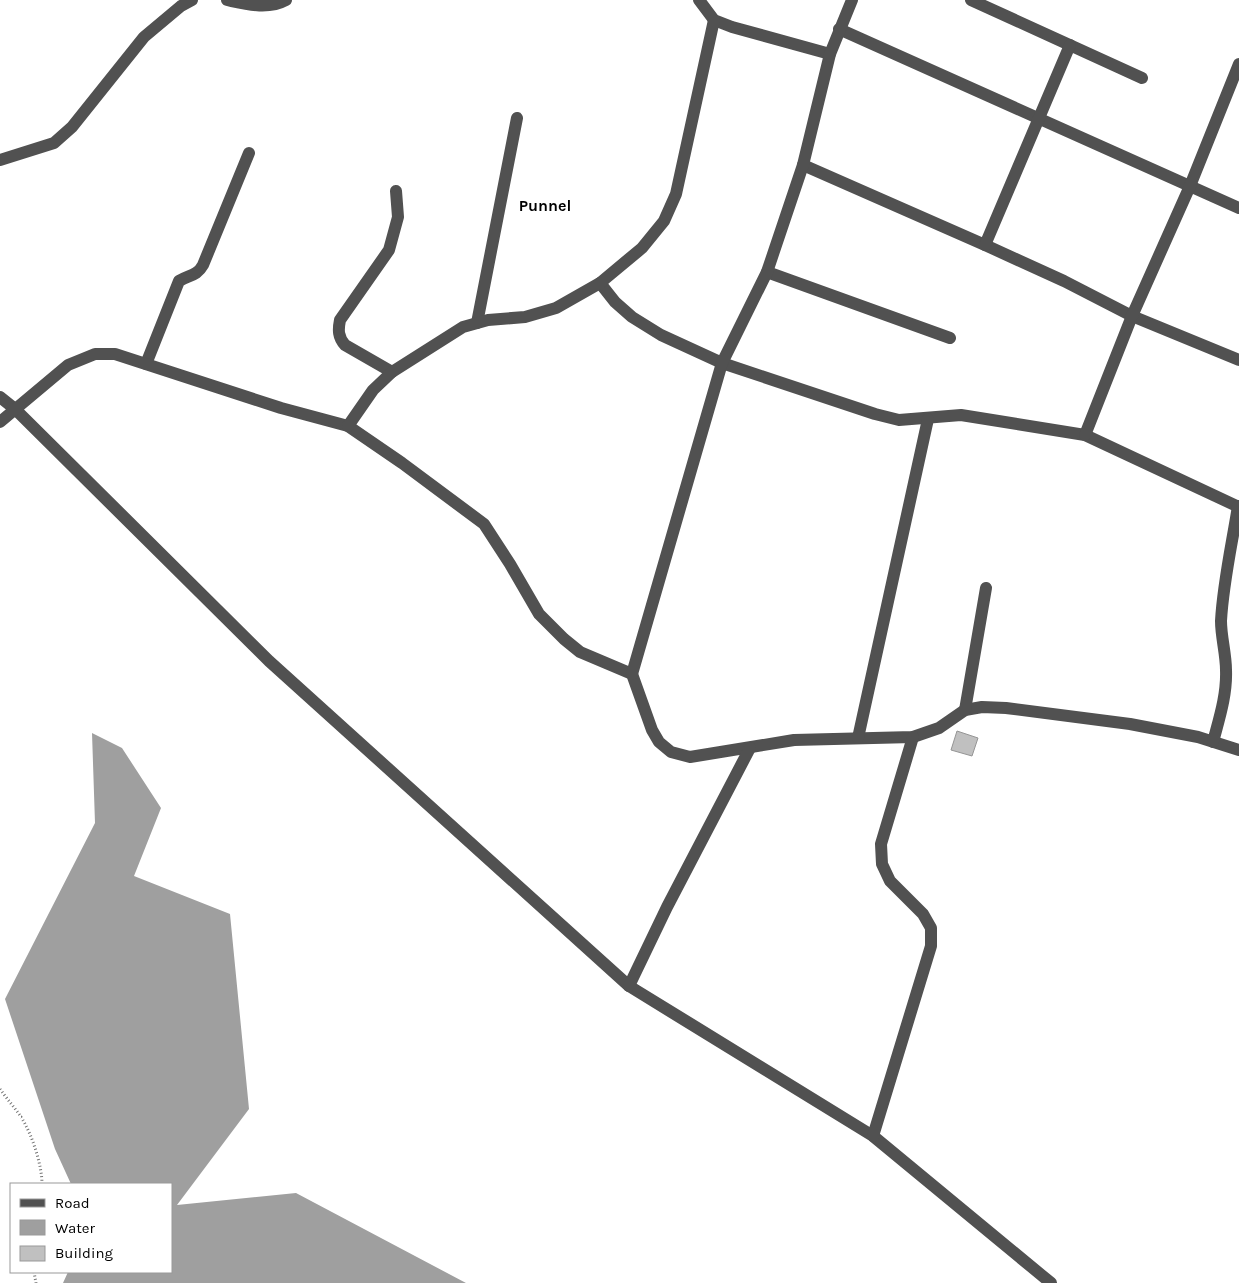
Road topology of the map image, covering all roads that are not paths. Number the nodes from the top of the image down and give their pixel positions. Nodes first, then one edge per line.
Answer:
1 (192, 0) edge
2 (227, 0) edge
3 (286, 0) edge
4 (700, 0) edge
5 (852, 0) edge
6 (971, 0) edge
7 (714, 20) junction
8 (839, 29) junction
9 (1070, 45) junction
10 (830, 54) junction
11 (1239, 64) edge
12 (1142, 78) dead end
13 (517, 118) dead end
14 (1039, 118) junction
15 (250, 153) dead end
16 (0, 160) edge
17 (803, 165) junction
18 (1190, 186) junction
19 (396, 191) dead end
20 (1239, 208) edge
21 (985, 245) junction
22 (767, 272) junction
23 (600, 283) junction
24 (1132, 316) junction
25 (477, 323) junction
26 (950, 338) dead end
27 (1239, 360) edge
28 (722, 363) junction
29 (146, 364) junction
30 (392, 372) junction
31 (0, 398) edge
32 (15, 409) junction
33 (928, 419) junction
34 (0, 422) edge
35 (348, 426) junction
36 (1085, 436) junction
37 (1239, 507) edge
38 (986, 588) dead end
39 (632, 674) junction
40 (965, 710) junction
41 (913, 737) junction
42 (858, 738) junction
43 (1213, 742) junction
44 (750, 748) junction
45 (1239, 750) edge
46 (629, 986) junction
47 (874, 1136) junction
48 (1051, 1283) edge

1 - 16 street
2 - 3 street
4 - 7 street
5 - 8 street
6 - 9 street
7 - 10 street
7 - 23 street
8 - 10 street
8 - 14 street
9 - 12 street
9 - 14 street
10 - 17 street
11 - 18 street
13 - 25 street
14 - 18 street
14 - 21 street
15 - 29 street
17 - 21 street
17 - 22 street
18 - 20 street
18 - 24 street
19 - 30 street
21 - 24 street
22 - 26 street
22 - 28 street
23 - 25 street
23 - 28 street
24 - 27 street
24 - 36 street
25 - 30 street
28 - 33 street
28 - 39 street
29 - 32 street
29 - 35 street
30 - 35 street
31 - 32 street
32 - 34 street
32 - 46 street
33 - 36 street
33 - 42 street
35 - 39 street
36 - 37 street
37 - 43 street
38 - 40 street
39 - 44 street
40 - 41 street
40 - 43 street
41 - 42 street
41 - 47 street
42 - 44 street
43 - 45 street
44 - 46 street
46 - 47 street
47 - 48 street

